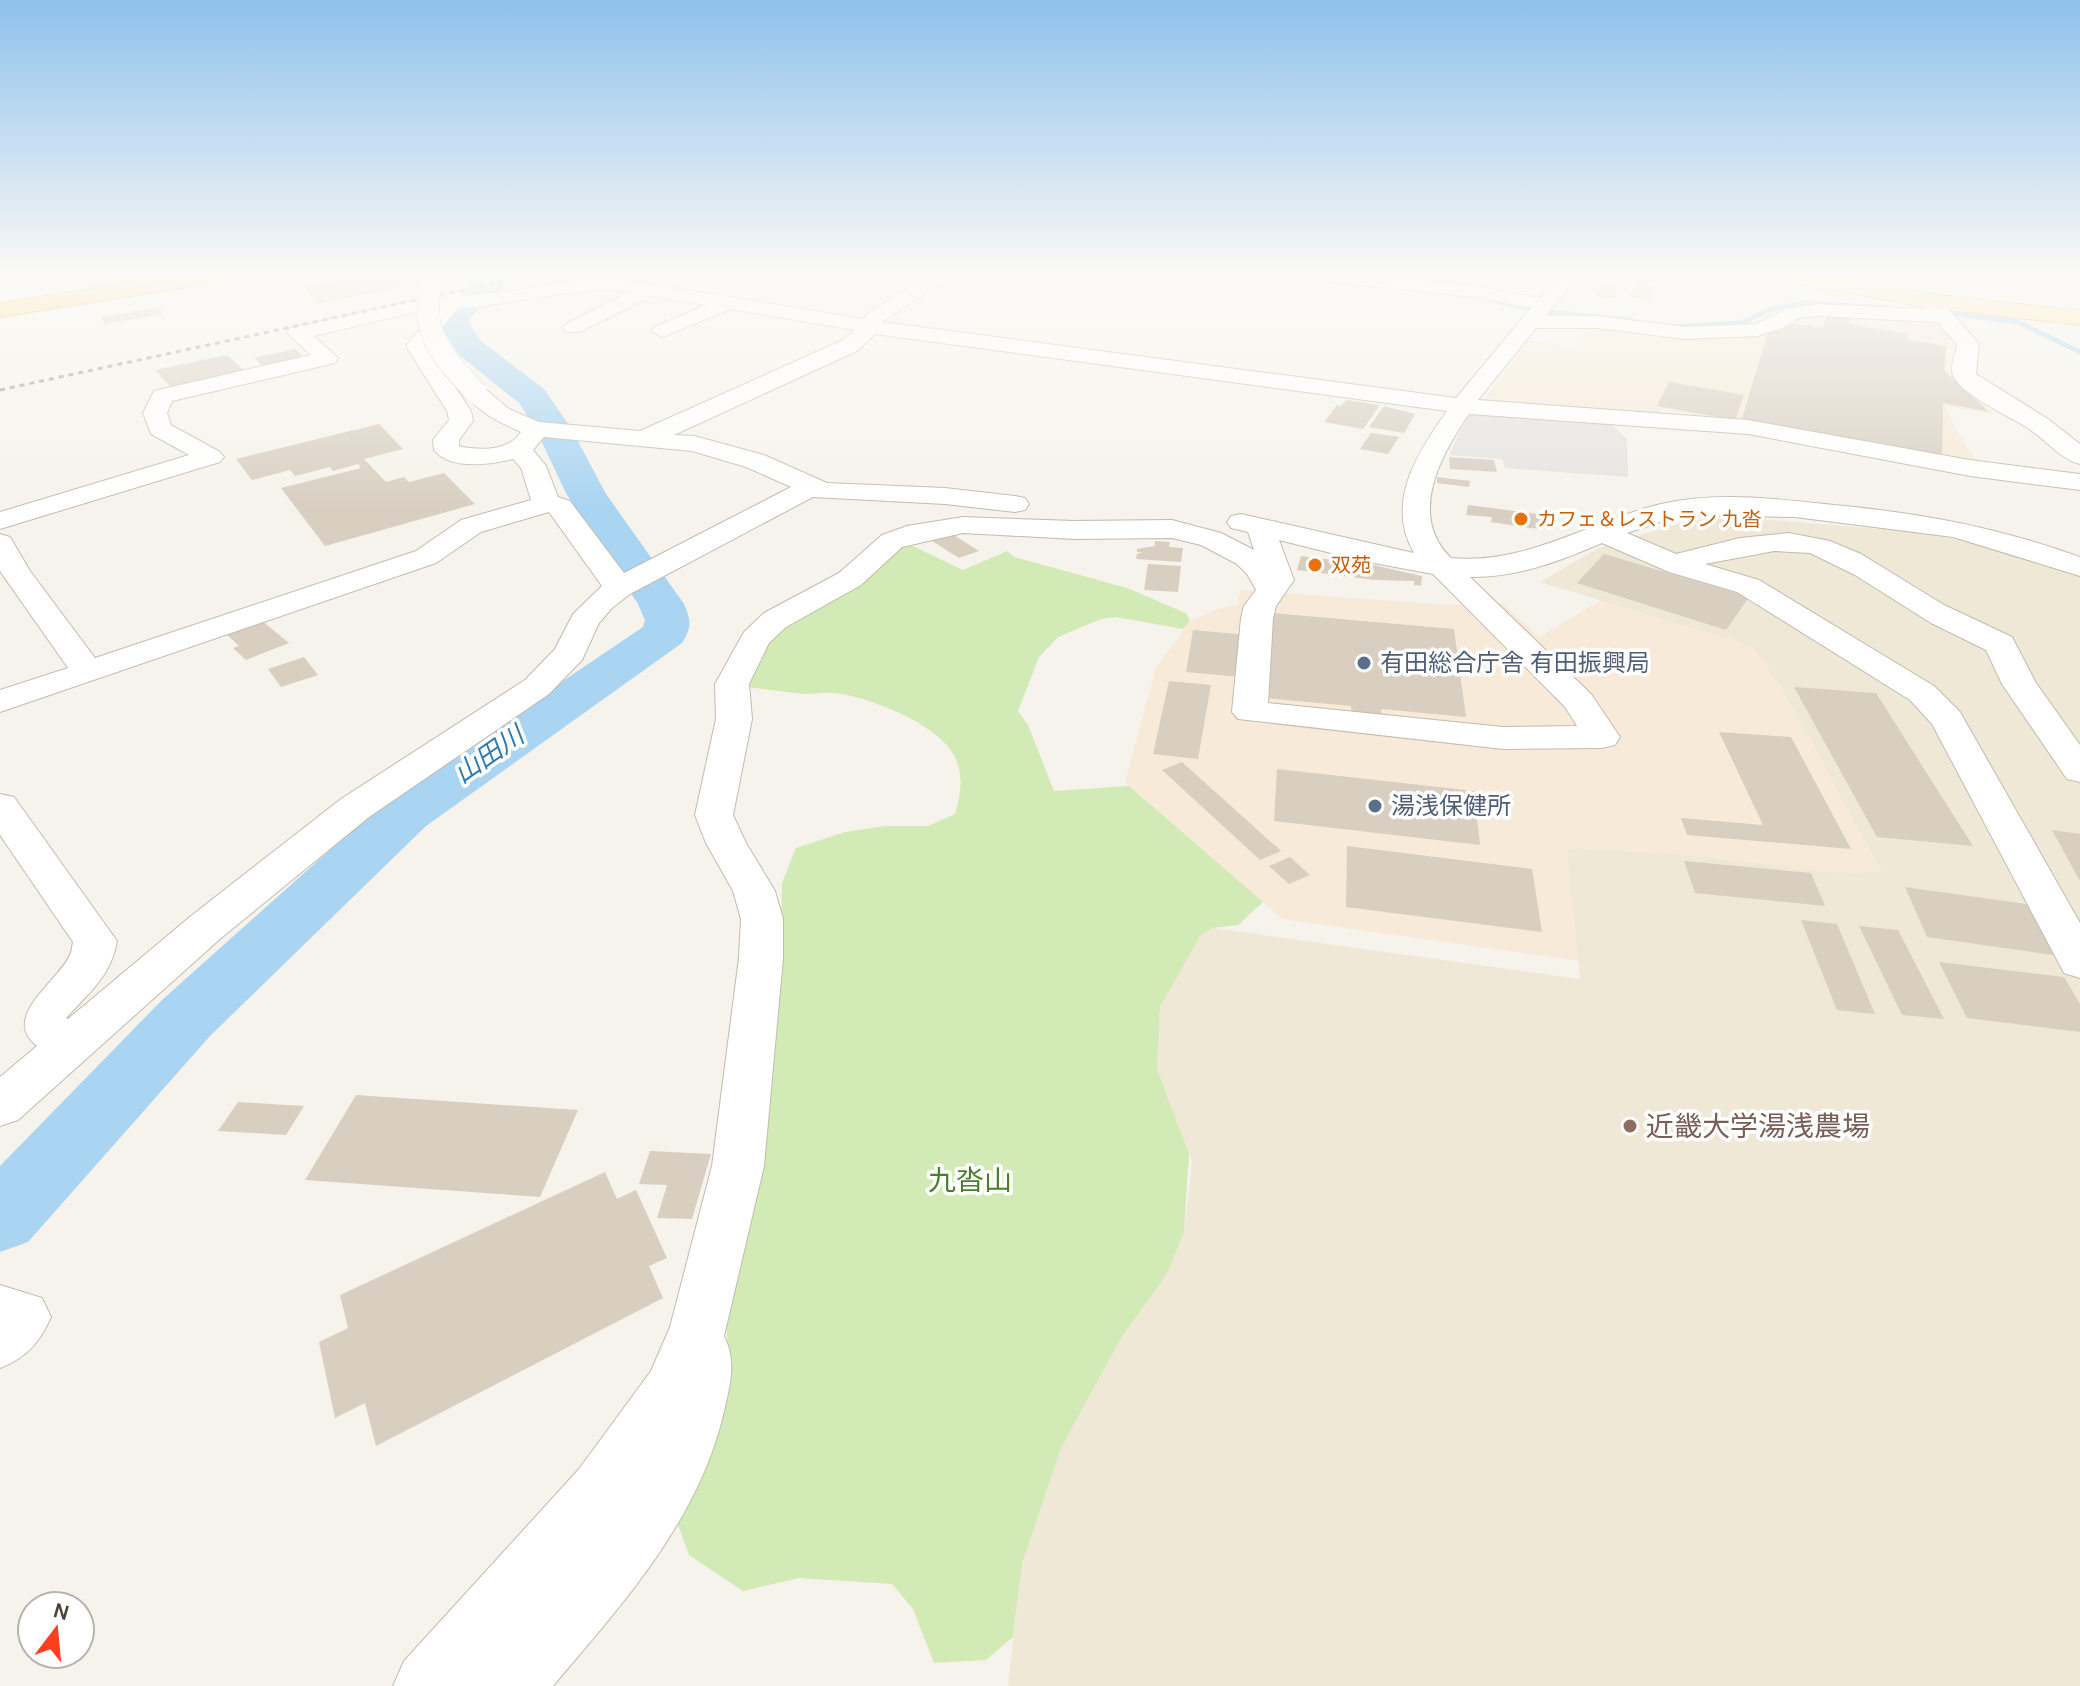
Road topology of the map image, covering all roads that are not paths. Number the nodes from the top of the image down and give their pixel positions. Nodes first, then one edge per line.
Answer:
1 (320, 352) edge
2 (419, 352) edge
3 (439, 352) edge
4 (840, 352) edge
5 (1058, 352) edge
6 (1508, 352) edge
7 (1966, 352) edge
8 (1463, 406) junction
9 (526, 439) junction
10 (644, 439) junction
11 (2080, 456) edge
12 (2080, 482) edge
13 (812, 487) junction
14 (546, 502) junction
15 (1643, 517) junction
16 (0, 521) edge
17 (1260, 527) junction
18 (1602, 533) junction
19 (0, 543) edge
20 (2080, 554) edge
21 (1675, 564) junction
22 (1442, 565) junction
23 (2080, 567) edge
24 (619, 588) junction
25 (1271, 590) junction
26 (88, 672) junction
27 (0, 702) edge
28 (2080, 771) edge
29 (0, 806) edge
30 (2080, 962) edge
31 (72, 1042) junction
32 (0, 1106) edge
33 (705, 1305) junction
34 (0, 1312) edge
35 (0, 1340) edge
36 (429, 1686) edge
37 (507, 1686) edge

1 - 16 street
2 - 9 street
3 - 9 street, bridge
4 - 10 street
5 - 8 street
6 - 8 street
7 - 11 street
8 - 12 street
8 - 22 street
9 - 10 street
9 - 14 street
10 - 13 street
13 - 17 street
13 - 24 street
14 - 24 street
14 - 26 street
15 - 18 street
15 - 20 street
15 - 23 street
17 - 22 street
17 - 25 street
18 - 21 street
18 - 22 street
19 - 26 street
21 - 28 street
21 - 30 street
22 - 25 street
24 - 31 street
25 - 33 street
26 - 27 street
29 - 31 street
31 - 32 street
33 - 36 street
33 - 37 street
34 - 35 street

